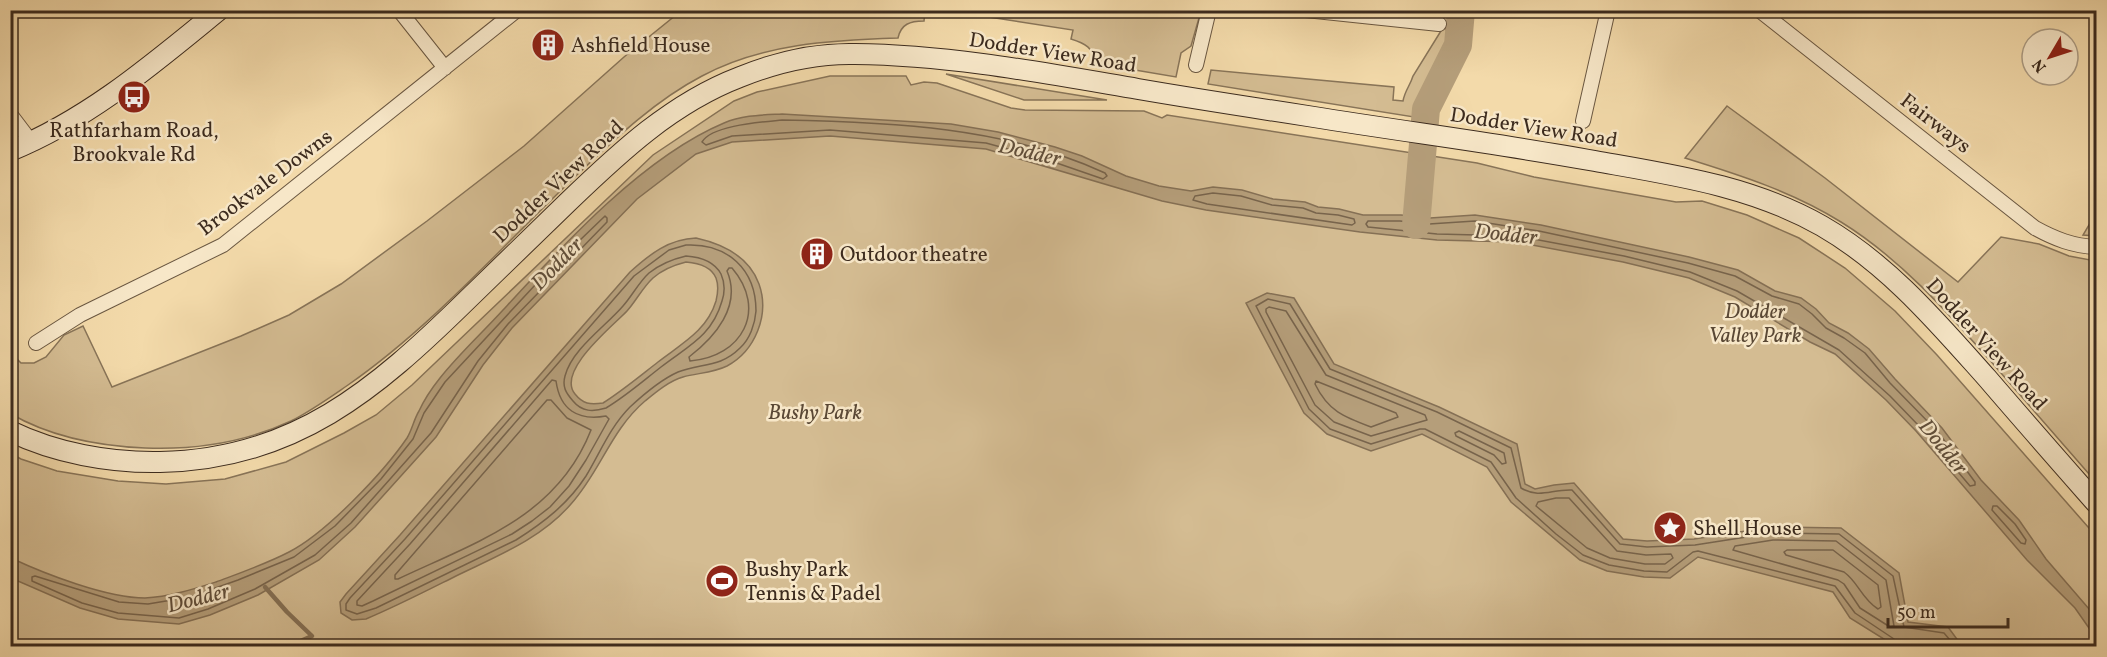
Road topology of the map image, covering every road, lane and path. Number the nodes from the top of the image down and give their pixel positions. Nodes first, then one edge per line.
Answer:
1 (219, 10) edge
2 (399, 10) edge
3 (517, 10) edge
4 (1209, 10) edge
5 (1306, 10) edge
6 (1608, 10) edge
7 (1758, 10) edge
8 (1439, 24) dead end
9 (1196, 65) dead end
10 (445, 68) junction
11 (10, 114) edge
12 (1583, 121) dead end
13 (32, 142) junction
14 (10, 152) edge
15 (2097, 248) edge
16 (36, 343) dead end
17 (10, 431) edge
18 (2097, 503) edge

1 - 13 main road
2 - 10 street
3 - 10 street, Brookvale Downs
4 - 9 street
5 - 8 street
6 - 12 street
7 - 15 street, Fairways
10 - 16 street, Brookvale Downs
11 - 13 street
13 - 14 main road
17 - 18 main road, Dodder View Road

